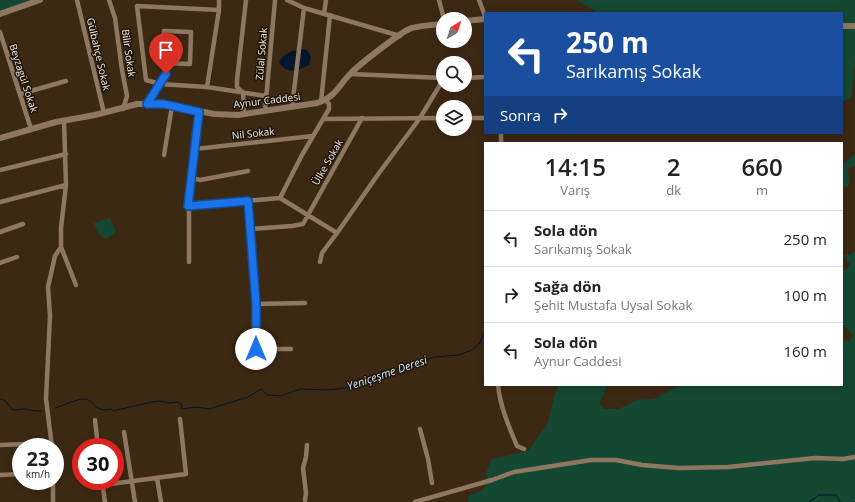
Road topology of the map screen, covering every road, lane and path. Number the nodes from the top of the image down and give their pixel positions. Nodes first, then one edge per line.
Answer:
1 (40, 0) edge
2 (77, 0) edge
3 (109, 0) edge
4 (219, 0) edge
5 (246, 0) edge
6 (275, 0) edge
7 (288, 0) edge
8 (326, 0) edge
9 (439, 0) edge
10 (479, 0) edge
11 (32, 1) edge
12 (304, 8) junction
13 (219, 10) junction
14 (442, 12) edge
15 (484, 13) edge
16 (0, 14) edge
17 (324, 14) junction
18 (330, 15) junction
19 (484, 19) edge
20 (472, 20) edge
21 (436, 25) edge
22 (843, 26) edge
23 (855, 26) edge
24 (0, 32) edge
25 (400, 36) junction
26 (166, 63) junction
27 (350, 74) junction
28 (484, 77) edge
29 (472, 78) edge
30 (436, 79) edge
31 (66, 81) dead end
32 (160, 84) junction
33 (207, 87) junction
34 (436, 91) edge
35 (243, 92) junction
36 (20, 94) junction
37 (266, 96) junction
38 (323, 101) junction
39 (147, 104) junction
40 (172, 106) junction
41 (292, 107) junction
42 (123, 109) junction
43 (265, 111) junction
44 (199, 112) junction
45 (104, 113) junction
46 (244, 114) junction
47 (362, 118) junction
48 (420, 118) junction
49 (436, 118) edge
50 (472, 118) edge
51 (484, 118) edge
52 (323, 119) junction
53 (64, 120) junction
54 (31, 129) junction
55 (313, 136) junction
56 (0, 138) edge
57 (195, 149) junction
58 (66, 154) junction
59 (164, 155) dead end
60 (0, 170) edge
61 (248, 171) dead end
62 (192, 178) junction
63 (66, 185) junction
64 (280, 198) junction
65 (248, 201) junction
66 (0, 202) edge
67 (188, 206) junction
68 (308, 215) junction
69 (23, 224) dead end
70 (250, 228) junction
71 (0, 232) edge
72 (337, 233) junction
73 (61, 247) junction
74 (17, 257) dead end
75 (189, 262) dead end
76 (320, 262) dead end
77 (0, 263) edge
78 (76, 285) dead end
79 (256, 304) junction
80 (305, 304) dead end
81 (291, 349) dead end
82 (498, 386) edge
83 (180, 419) dead end
84 (95, 420) dead end
85 (420, 429) dead end
86 (124, 432) dead end
87 (51, 438) edge
88 (97, 438) edge
89 (0, 445) edge
90 (12, 445) edge
91 (306, 445) dead end
92 (524, 449) dead end
93 (855, 457) edge
94 (12, 474) edge
95 (0, 475) edge
96 (157, 478) junction
97 (124, 481) edge
98 (131, 481) junction
99 (432, 483) dead end
100 (53, 490) edge
101 (103, 490) edge
102 (305, 500) dead end
103 (53, 502) edge
104 (105, 502) edge
105 (134, 502) edge
106 (161, 502) edge
107 (415, 502) edge

1 - 11 street
2 - 45 street, Gülbahçe Sokak
3 - 42 street, Bilir Sokak
4 - 13 street
5 - 35 street
6 - 37 street, Zülal Sokak
7 - 12 street
8 - 17 street
9 - 14 street
10 - 15 street
11 - 16 street
12 - 17 street
12 - 41 street
13 - 32 street
13 - 33 street
17 - 18 street
18 - 25 street
18 - 38 street
19 - 20 street
21 - 25 street
22 - 23 street
24 - 36 street, Beyzagül Sokak
25 - 27 street
26 - 26 street
26 - 32 street
27 - 30 street
27 - 38 street
28 - 29 street
31 - 36 street
32 - 33 street
32 - 39 street
33 - 35 street
34 - 48 street
35 - 37 street
35 - 46 street
36 - 54 street, Beyzagül Sokak
37 - 43 street, Zülal Sokak
38 - 41 street, Aynur Caddesi
38 - 52 street
39 - 40 street, Aynur Caddesi
39 - 42 street, Aynur Caddesi
40 - 44 street, Aynur Caddesi
40 - 59 street
41 - 43 street, Aynur Caddesi
42 - 45 street, Aynur Caddesi
43 - 46 street, Aynur Caddesi
44 - 46 street, Aynur Caddesi
44 - 57 street
45 - 53 street, Aynur Caddesi
47 - 48 street
47 - 52 street
47 - 68 street, Ülke Sokak
48 - 49 street
48 - 72 street
50 - 51 street
52 - 55 street
53 - 54 street, Aynur Caddesi
53 - 58 street
54 - 56 street, Aynur Caddesi
55 - 57 street, Nil Sokak
55 - 64 street
57 - 62 street
58 - 60 street
58 - 63 street
61 - 62 street
62 - 67 street
63 - 66 street
63 - 73 street
64 - 65 street
64 - 68 street
65 - 67 street
65 - 70 street
67 - 75 street
68 - 70 street
68 - 72 street
69 - 71 street
70 - 79 street
72 - 76 street
73 - 78 street
73 - 87 street
74 - 77 street
79 - 80 street
79 - 81 street
82 - 92 street
83 - 96 street
84 - 88 street
85 - 99 street
86 - 98 street
89 - 90 street
91 - 102 street
93 - 107 street
94 - 95 street
96 - 98 street
96 - 106 street
97 - 98 street
98 - 105 street
100 - 103 street
101 - 104 street

